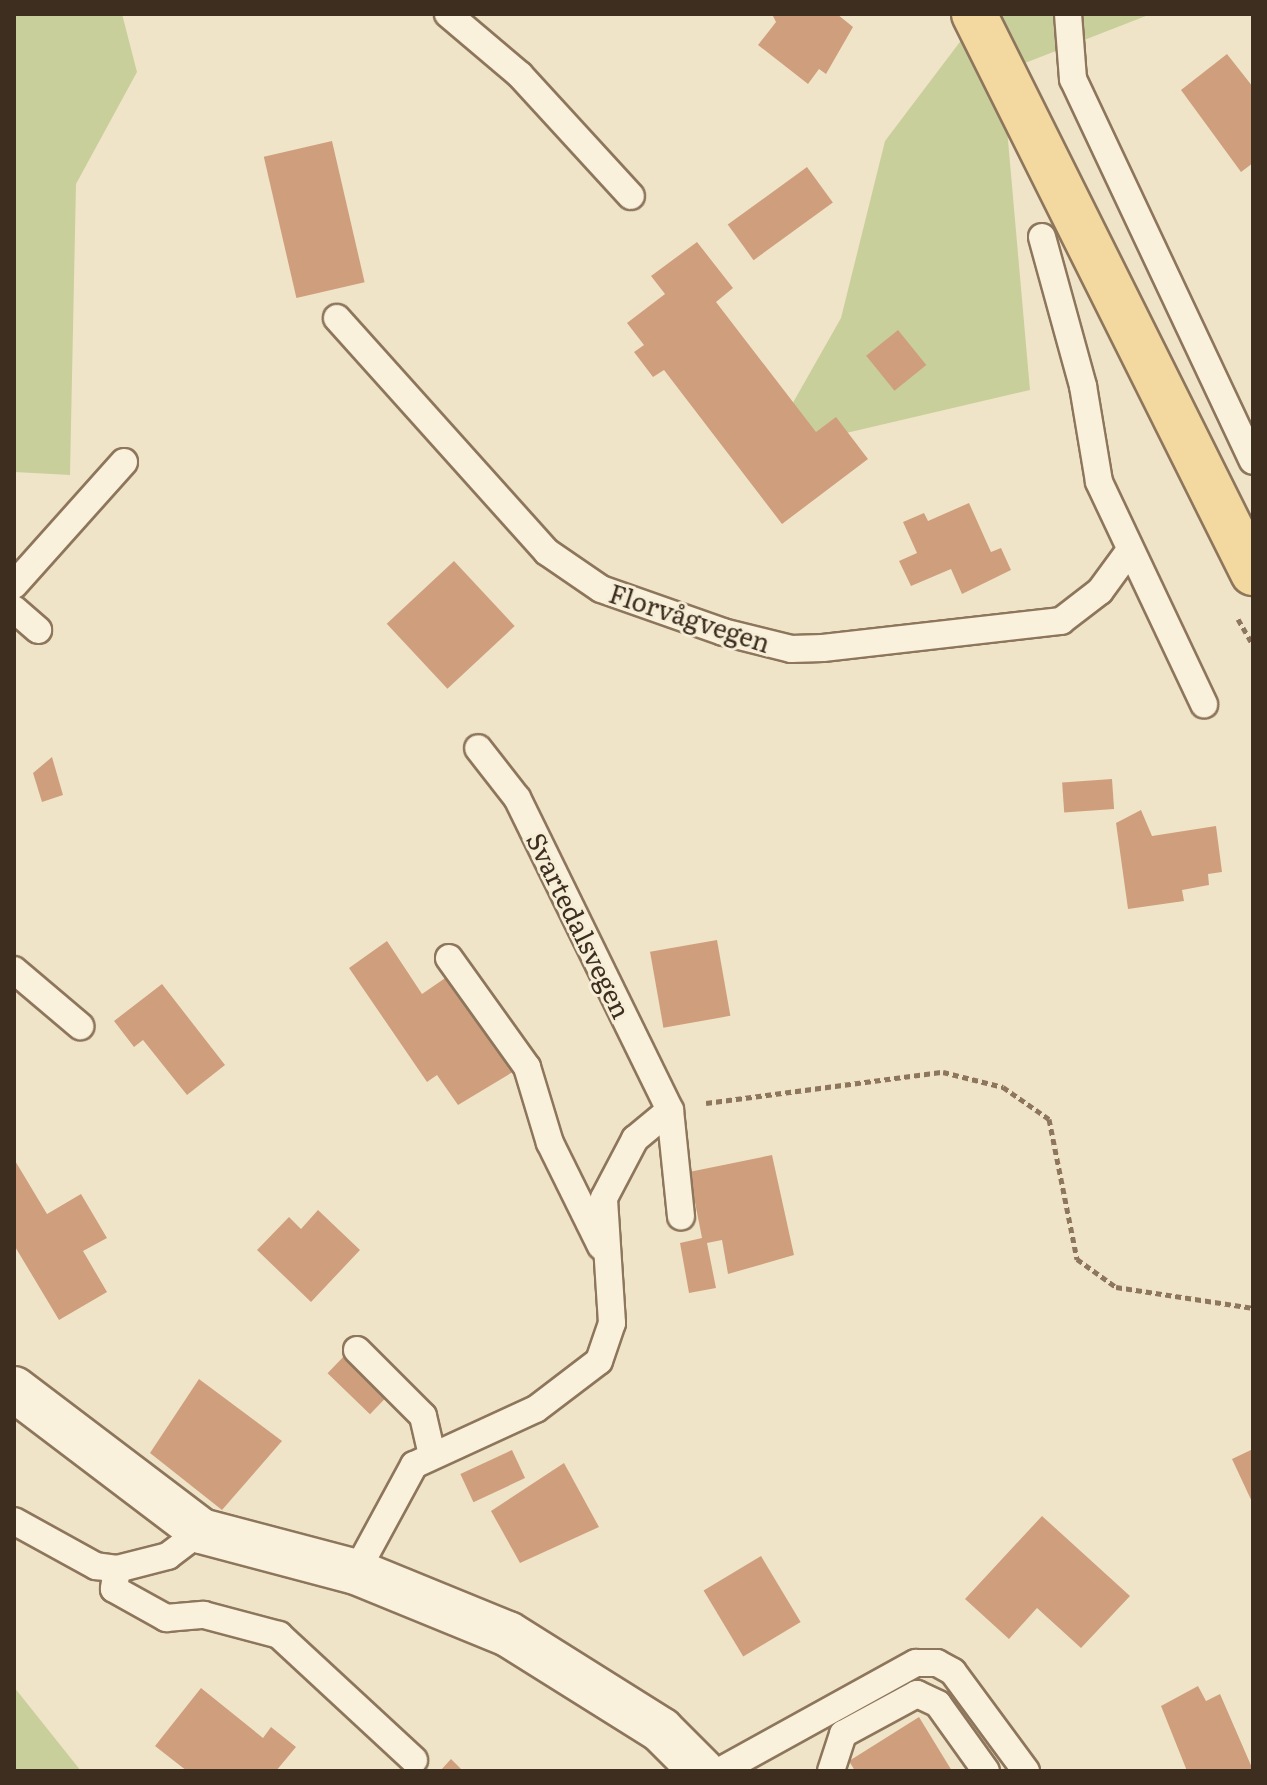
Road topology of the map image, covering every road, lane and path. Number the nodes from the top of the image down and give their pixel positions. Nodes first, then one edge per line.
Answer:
1 (448, 14) edge
2 (974, 14) edge
3 (1068, 14) edge
4 (631, 196) dead end
5 (1042, 237) dead end
6 (337, 318) dead end
7 (1253, 461) edge
8 (124, 462) dead end
9 (1247, 545) edge
10 (1127, 554) junction
11 (14, 585) edge
12 (14, 609) edge
13 (38, 630) dead end
14 (1204, 704) dead end
15 (478, 748) dead end
16 (449, 958) dead end
17 (14, 970) edge
18 (80, 1026) dead end
19 (670, 1110) junction
20 (681, 1216) dead end
21 (604, 1252) junction
22 (1253, 1308) edge
23 (357, 1350) dead end
24 (14, 1389) edge
25 (432, 1454) junction
26 (14, 1521) edge
27 (201, 1531) junction
28 (117, 1569) junction
29 (356, 1572) junction
30 (414, 1760) dead end
31 (702, 1771) edge
32 (720, 1771) edge
33 (831, 1771) edge
34 (986, 1771) edge
35 (1026, 1771) edge

1 - 4 lane
2 - 9 main road
3 - 7 lane
5 - 10 lane
6 - 10 lane, Florvågvegen
8 - 11 lane
10 - 14 lane
12 - 13 lane
15 - 19 lane, Svartedalsvegen
16 - 21 lane
17 - 18 lane
19 - 20 lane, Svartedalsvegen
19 - 21 lane
19 - 22 path
21 - 25 lane
23 - 25 lane
24 - 27 street
25 - 29 lane
26 - 28 lane
27 - 28 lane
27 - 29 street
28 - 30 lane
29 - 31 street
32 - 35 lane
33 - 34 lane

